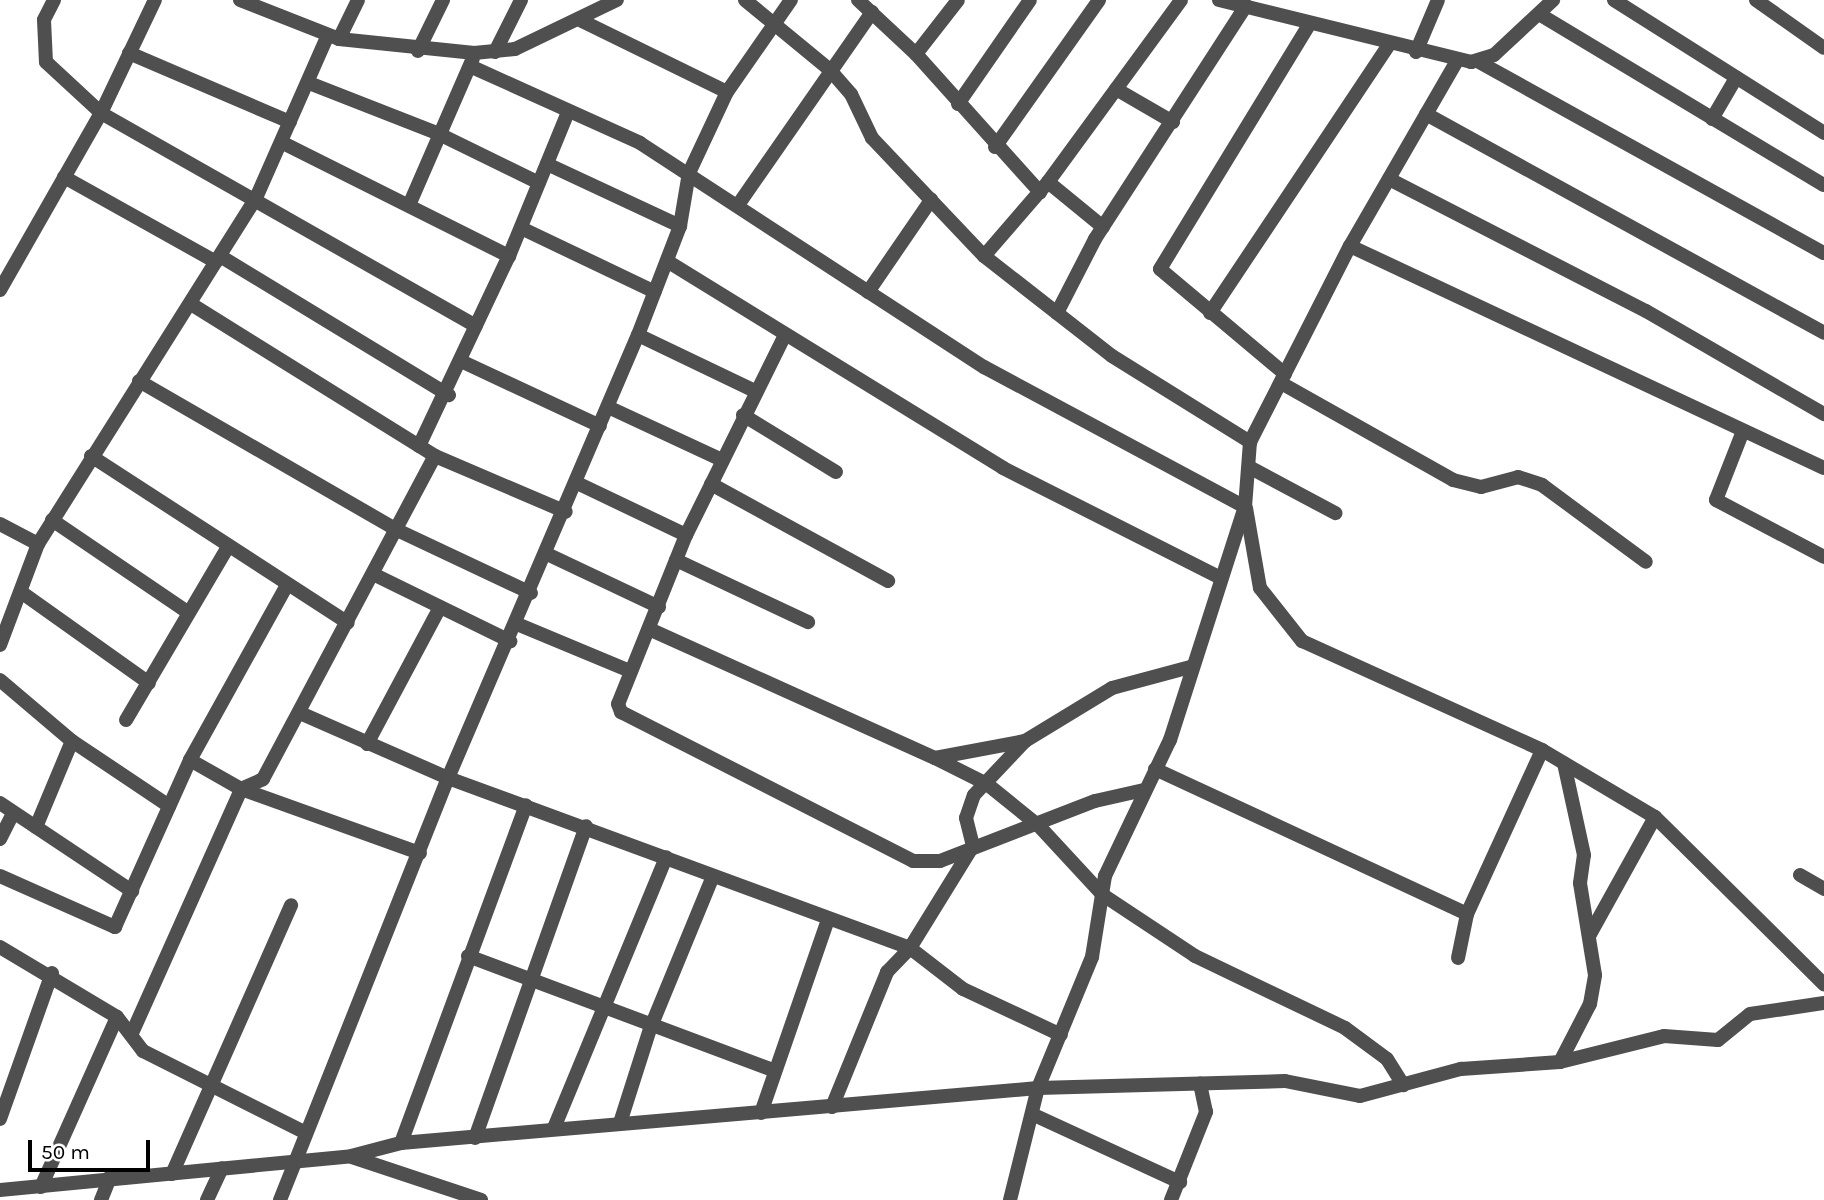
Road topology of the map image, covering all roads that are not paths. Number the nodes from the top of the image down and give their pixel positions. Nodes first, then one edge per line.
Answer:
1 (54, 0) edge
2 (155, 0) edge
3 (240, 0) edge
4 (358, 0) edge
5 (443, 0) edge
6 (521, 0) edge
7 (617, 0) edge
8 (745, 0) edge
9 (791, 0) edge
10 (859, 0) edge
11 (958, 0) edge
12 (1030, 0) edge
13 (1099, 0) edge
14 (1181, 0) edge
15 (1219, 0) edge
16 (1438, 0) edge
17 (1614, 0) edge
18 (1756, 0) edge
19 (1544, 5) edge
20 (1246, 6) junction
21 (872, 12) junction
22 (582, 22) junction
23 (776, 22) junction
24 (1310, 23) junction
25 (333, 38) junction
26 (1389, 46) junction
27 (1824, 48) edge
28 (418, 51) junction
29 (495, 52) junction
30 (1416, 52) junction
31 (129, 54) junction
32 (916, 54) junction
33 (473, 60) junction
34 (1457, 61) junction
35 (1479, 62) junction
36 (830, 70) junction
37 (1736, 78) junction
38 (309, 83) junction
39 (1116, 89) junction
40 (727, 92) junction
41 (958, 104) junction
42 (568, 112) junction
43 (101, 113) junction
44 (1426, 114) junction
45 (1712, 119) junction
46 (290, 122) junction
47 (1173, 122) junction
48 (1824, 133) edge
49 (439, 134) junction
50 (283, 143) junction
51 (995, 147) junction
52 (547, 164) junction
53 (689, 173) junction
54 (64, 177) junction
55 (1390, 179) junction
56 (539, 183) junction
57 (1824, 185) edge
58 (1044, 187) junction
59 (256, 198) junction
60 (931, 200) junction
61 (410, 203) junction
62 (738, 205) junction
63 (680, 226) junction
64 (1103, 227) junction
65 (521, 228) junction
66 (1350, 246) junction
67 (1824, 253) edge
68 (509, 256) junction
69 (984, 256) junction
70 (218, 259) junction
71 (667, 261) junction
72 (0, 290) edge
73 (655, 292) junction
74 (868, 292) junction
75 (191, 304) junction
76 (1057, 313) junction
77 (1210, 313) junction
78 (475, 326) junction
79 (1824, 333) edge
80 (638, 335) junction
81 (785, 335) junction
82 (463, 362) junction
83 (1283, 379) junction
84 (139, 381) junction
85 (753, 390) junction
86 (449, 395) junction
87 (608, 407) junction
88 (1824, 414) edge
89 (743, 415) junction
90 (600, 426) junction
91 (1743, 431) junction
92 (1250, 442) junction
93 (419, 446) junction
94 (91, 456) junction
95 (435, 456) junction
96 (720, 459) junction
97 (1249, 467) junction
98 (1824, 468) edge
99 (836, 472) dead end
100 (577, 483) junction
101 (711, 484) junction
102 (1245, 506) junction
103 (566, 512) junction
104 (1335, 513) dead end
105 (52, 520) junction
106 (0, 524) edge
107 (397, 530) junction
108 (686, 535) junction
109 (38, 544) junction
110 (228, 547) junction
111 (547, 554) junction
112 (1824, 557) edge
113 (676, 560) junction
114 (1646, 562) dead end
115 (373, 574) junction
116 (1221, 578) junction
117 (888, 581) dead end
118 (287, 585) junction
119 (21, 592) junction
120 (531, 593) junction
121 (440, 607) junction
122 (659, 607) junction
123 (186, 611) junction
124 (6, 612) edge
125 (808, 622) dead end
126 (348, 623) junction
127 (517, 624) junction
128 (649, 629) junction
129 (510, 641) junction
130 (0, 645) edge
131 (1190, 667) junction
132 (630, 671) junction
133 (0, 680) edge
134 (149, 683) junction
135 (300, 713) junction
136 (126, 720) dead end
137 (72, 741) junction
138 (1025, 741) junction
139 (367, 744) junction
140 (1542, 750) junction
141 (935, 758) junction
142 (190, 760) junction
143 (1564, 763) junction
144 (1155, 769) junction
145 (448, 778) junction
146 (987, 784) junction
147 (241, 789) junction
148 (1144, 790) junction
149 (0, 803) edge
150 (526, 805) junction
151 (169, 806) junction
152 (13, 813) junction
153 (1655, 817) junction
154 (586, 825) junction
155 (1039, 826) junction
156 (36, 827) junction
157 (0, 839) edge
158 (973, 846) junction
159 (420, 853) junction
160 (666, 857) junction
161 (1800, 875) dead end
162 (0, 876) edge
163 (713, 876) junction
164 (1824, 889) edge
165 (132, 891) junction
166 (1103, 895) junction
167 (291, 905) dead end
168 (1467, 914) junction
169 (828, 920) junction
170 (1589, 936) junction
171 (0, 947) edge
172 (910, 948) junction
173 (468, 956) junction
174 (1458, 958) dead end
175 (52, 973) junction
176 (528, 981) junction
177 (1824, 984) edge
178 (1824, 1003) edge
179 (603, 1008) junction
180 (117, 1017) junction
181 (650, 1029) junction
182 (134, 1031) junction
183 (1061, 1035) junction
184 (1560, 1062) junction
185 (775, 1071) junction
186 (1200, 1084) junction
187 (1403, 1084) junction
188 (208, 1085) junction
189 (1038, 1088) junction
190 (832, 1107) junction
191 (761, 1113) junction
192 (1034, 1115) junction
193 (0, 1119) edge
194 (620, 1123) junction
195 (554, 1128) junction
196 (306, 1133) junction
197 (475, 1138) junction
198 (401, 1143) junction
199 (351, 1156) junction
200 (296, 1159) junction
201 (222, 1168) junction
202 (172, 1174) junction
203 (111, 1175) junction
204 (1180, 1182) junction
205 (41, 1186) junction
206 (0, 1190) edge
207 (15, 1195) edge
208 (101, 1200) edge
209 (207, 1200) edge
210 (280, 1200) edge
211 (481, 1200) edge
212 (1010, 1200) edge
213 (1171, 1200) edge

1 - 43 street
2 - 31 street
3 - 25 street
4 - 25 street
5 - 28 street
6 - 29 street
7 - 22 street
8 - 23 street
9 - 23 street
10 - 21 street
11 - 32 street
12 - 41 street
13 - 51 street
14 - 39 street
15 - 20 street
16 - 30 street
17 - 37 street
18 - 27 street
19 - 35 street
19 - 45 street
20 - 24 street
20 - 47 street
21 - 32 street
21 - 36 street
22 - 29 street
22 - 40 street
23 - 36 street
23 - 40 street
24 - 26 street
24 - 77 street
25 - 28 street
25 - 38 street
26 - 30 street
26 - 77 street
28 - 33 street
29 - 33 street
30 - 34 street
31 - 43 street
31 - 46 street
32 - 41 street
33 - 42 street
33 - 49 street
34 - 35 street
34 - 44 street
35 - 67 street
36 - 60 street
36 - 62 street
37 - 45 street
37 - 48 street
38 - 46 street
38 - 49 street
39 - 47 street
39 - 58 street
40 - 53 street
41 - 51 street
42 - 52 street
42 - 53 street
43 - 54 street
43 - 59 street
44 - 55 street
44 - 79 street
45 - 57 street
46 - 50 street
47 - 64 street
49 - 56 street
49 - 61 street
50 - 59 street
50 - 61 street
51 - 58 street
52 - 56 street
52 - 63 street
53 - 62 street
53 - 63 street
54 - 70 street
54 - 72 street
55 - 66 street
55 - 88 street
56 - 65 street
58 - 64 street
58 - 69 street
59 - 70 street
59 - 78 street
60 - 69 street
60 - 74 street
61 - 68 street
62 - 74 street
63 - 71 street
64 - 76 street
65 - 68 street
65 - 73 street
66 - 83 street
66 - 91 street
68 - 78 street
69 - 76 street
70 - 75 street
70 - 86 street
71 - 73 street
71 - 81 street
73 - 80 street
74 - 102 street
75 - 84 street
75 - 93 street
76 - 92 street
77 - 83 street
78 - 82 street
80 - 85 street
80 - 87 street
81 - 85 street
81 - 116 street
82 - 86 street
82 - 90 street
83 - 92 street
83 - 114 street
84 - 94 street
84 - 107 street
85 - 89 street
86 - 93 street
87 - 90 street
87 - 96 street
89 - 96 street
89 - 99 street
90 - 100 street
91 - 98 street
91 - 112 street
92 - 97 street
93 - 95 street
94 - 105 street
94 - 110 street
95 - 103 street
95 - 107 street
96 - 101 street
97 - 102 street
97 - 104 street
100 - 103 street
100 - 108 street
101 - 108 street
101 - 117 street
102 - 116 street
102 - 140 street
103 - 111 street
105 - 109 street
105 - 123 street
106 - 109 street
107 - 115 street
107 - 120 street
108 - 113 street
109 - 119 street
110 - 118 street
110 - 123 street
111 - 120 street
111 - 122 street
113 - 122 street
113 - 125 street
115 - 121 street
115 - 126 street
116 - 131 street
118 - 126 street
118 - 142 street
119 - 124 street
119 - 134 street
120 - 127 street
121 - 129 street
121 - 139 street
122 - 128 street
123 - 134 street
124 - 130 street
126 - 135 street
127 - 129 street
127 - 132 street
128 - 132 street
128 - 141 street
129 - 145 street
131 - 138 street
131 - 144 street
132 - 158 street
133 - 137 street
134 - 136 street
135 - 139 street
135 - 147 street
137 - 151 street
137 - 156 street
138 - 141 street
138 - 146 street
139 - 145 street
140 - 143 street
140 - 168 street
141 - 146 street
142 - 147 street
142 - 151 street
143 - 153 street
143 - 170 street
144 - 148 street
144 - 168 street
145 - 150 street
145 - 159 street
146 - 155 street
146 - 158 street
147 - 159 street
147 - 182 street
148 - 155 street
148 - 166 street
149 - 152 street
150 - 154 street
150 - 173 street
151 - 165 street
152 - 156 street
152 - 157 street
153 - 170 street
153 - 177 street
154 - 160 street
154 - 176 street
155 - 158 street
155 - 166 street
156 - 165 street
158 - 172 street
159 - 196 street
160 - 163 street
160 - 179 street
161 - 164 street
162 - 165 street
163 - 169 street
163 - 181 street
166 - 183 street
166 - 187 street
167 - 188 street
168 - 174 street
169 - 172 street
169 - 185 street
170 - 184 street
171 - 175 street
172 - 183 street
172 - 190 street
173 - 176 street
173 - 198 street
175 - 180 street
175 - 193 street
176 - 179 street
176 - 197 street
178 - 184 street
179 - 181 street
179 - 195 street
180 - 182 street
180 - 205 street
181 - 185 street
181 - 194 street
182 - 188 street
183 - 189 street
184 - 187 street
185 - 191 street
186 - 187 street
186 - 189 street
186 - 204 street
188 - 196 street
188 - 202 street
189 - 190 street
189 - 192 street
190 - 191 street
191 - 194 street
192 - 204 street
192 - 212 street
194 - 195 street
195 - 197 street
196 - 200 street
197 - 198 street
198 - 199 street
199 - 200 street
199 - 211 street
200 - 201 street
200 - 210 street
201 - 202 street
201 - 209 street
202 - 203 street
203 - 205 street
203 - 208 street
204 - 213 street
205 - 207 street
206 - 207 street

